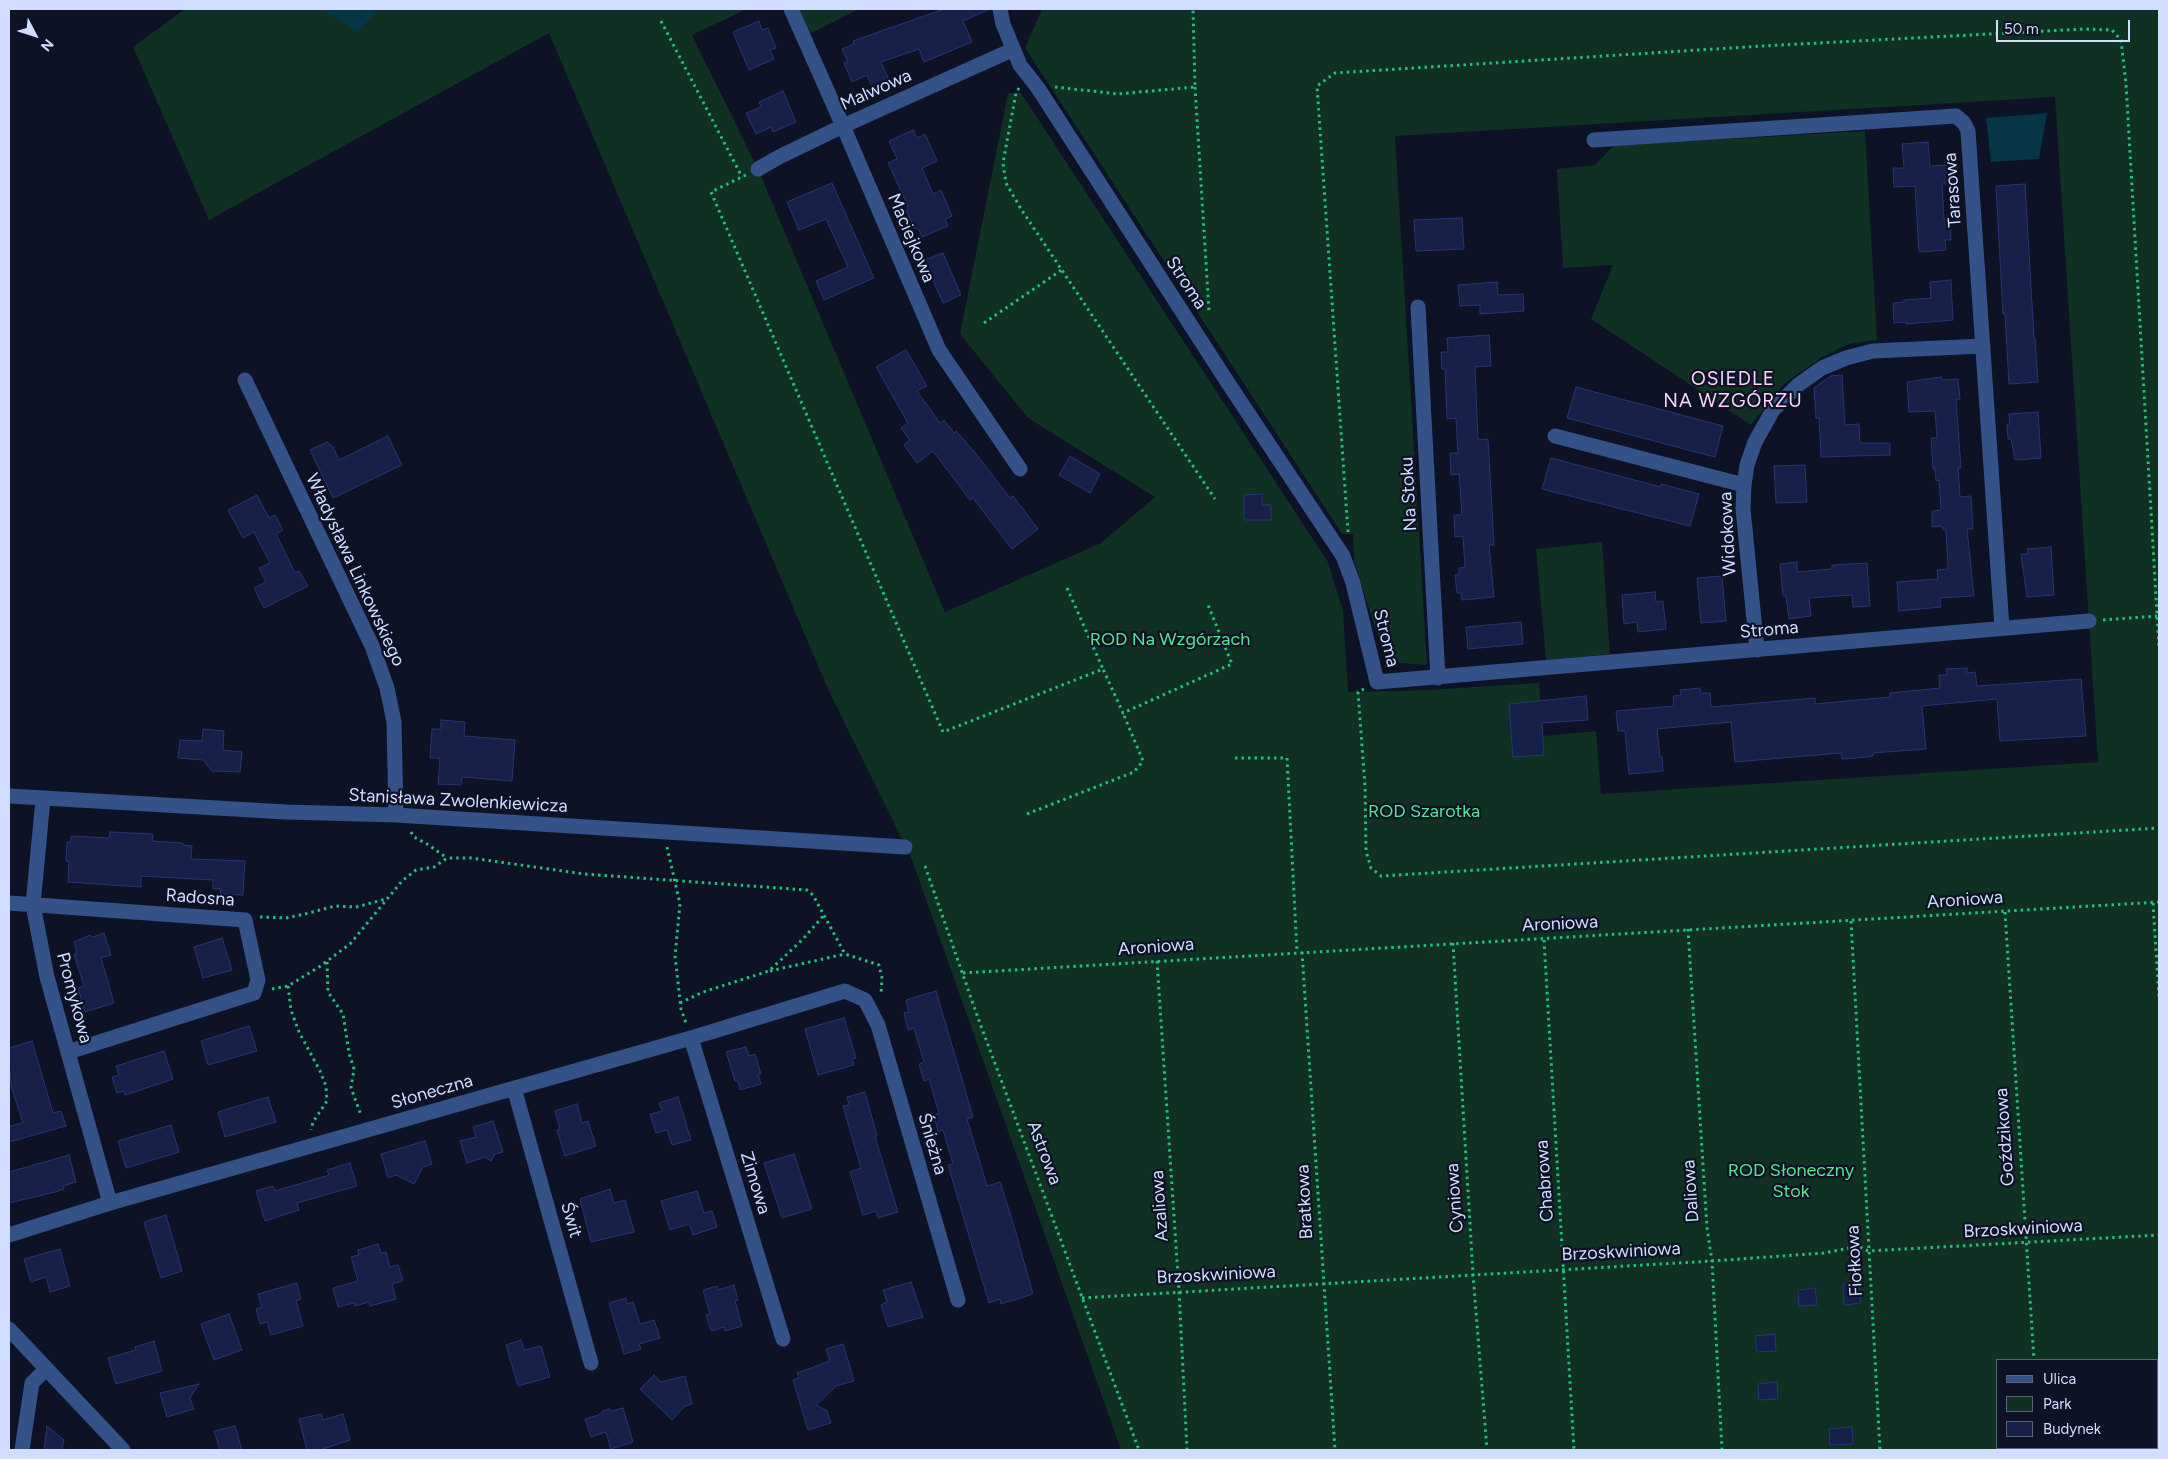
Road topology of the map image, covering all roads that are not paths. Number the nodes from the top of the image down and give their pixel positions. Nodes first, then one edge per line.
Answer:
1 (791, 9) edge
2 (1000, 9) edge
3 (1012, 50) junction
4 (843, 126) junction
5 (1594, 140) dead end
6 (758, 170) road end
7 (1418, 308) dead end
8 (1983, 346) junction
9 (245, 380) dead end
10 (1555, 436) dead end
11 (1020, 468) dead end
12 (1744, 485) junction
13 (2089, 621) road end
14 (2002, 628) junction
15 (1757, 650) junction
16 (1438, 678) junction
17 (9, 796) edge
18 (43, 799) junction
19 (396, 815) junction
20 (905, 847) dead end
21 (9, 903) edge
22 (33, 905) junction
23 (868, 1006) joint
24 (691, 1038) junction
25 (68, 1052) junction
26 (514, 1088) junction
27 (110, 1203) junction
28 (9, 1235) edge
29 (958, 1300) dead end
30 (9, 1329) edge
31 (783, 1338) dead end
32 (591, 1363) dead end
33 (46, 1369) junction
34 (22, 1450) edge
35 (123, 1450) edge

1 - 4 street, Maciejkowa
2 - 3 street, Stroma
3 - 4 street, Malwowa
3 - 16 street, Stroma
4 - 6 street, Malwowa
4 - 11 street, Maciejkowa
5 - 8 street, Tarasowa
7 - 16 street, Na Stoku
8 - 12 street, Widokowa
8 - 14 street, Tarasowa
9 - 19 street, Władysława Linkowskiego
10 - 12 street
12 - 15 street, Widokowa
13 - 14 street, Stroma
14 - 15 street, Stroma
15 - 16 street, Stroma
17 - 18 street, Stanisława Zwolenkiewicza
18 - 19 street, Stanisława Zwolenkiewicza
18 - 22 street, Promykowa
19 - 20 street, Stanisława Zwolenkiewicza
21 - 22 street, Radosna
22 - 25 street, Promykowa
22 - 25 street, Radosna
23 - 24 street, Słoneczna
23 - 29 street, Śnieżna
24 - 26 street, Słoneczna
24 - 31 street, Zimowa
25 - 27 street, Promykowa
26 - 27 street, Słoneczna
26 - 32 street, Świt
27 - 28 street, Słoneczna
30 - 33 street
33 - 34 street
33 - 35 street

